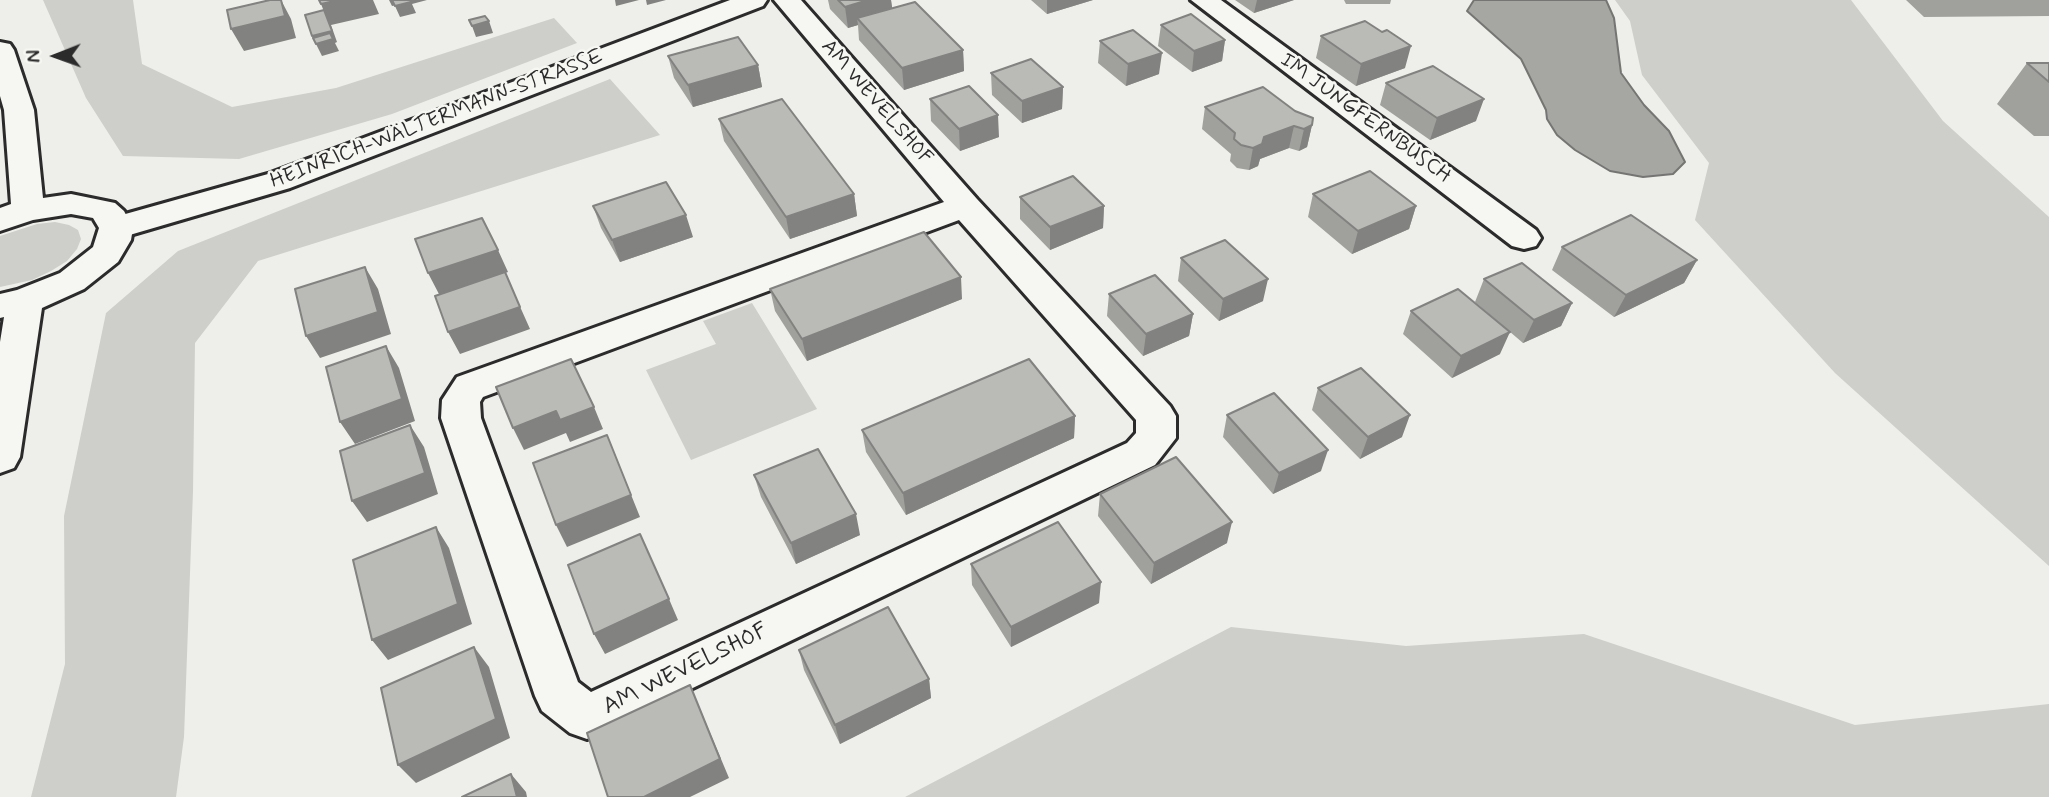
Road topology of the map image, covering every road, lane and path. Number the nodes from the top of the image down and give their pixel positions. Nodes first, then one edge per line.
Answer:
1 (754, 0) edge
2 (787, 0) edge
3 (1204, 0) edge
4 (0, 50) edge
5 (965, 206) junction
6 (14, 215) edge
7 (117, 228) junction
8 (1524, 238) dead end
9 (12, 303) edge
10 (0, 457) edge

1 - 7 street, HEINRICH-WÄLTERMANN-STRASSE
2 - 5 street, AM WEVELSHOF
3 - 8 street, IM JUNGFERNBUSCH
4 - 6 street
5 - 5 street, AM WEVELSHOF
6 - 7 street
7 - 9 street
9 - 10 street

